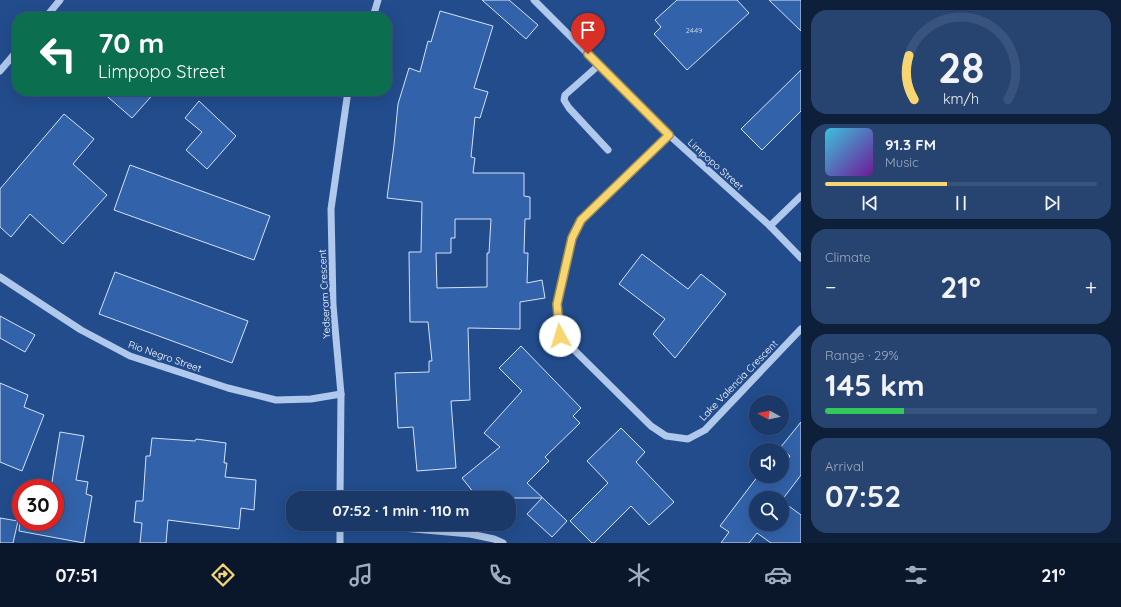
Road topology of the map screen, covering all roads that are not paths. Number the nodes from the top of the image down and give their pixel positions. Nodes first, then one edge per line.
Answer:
1 (60, 0) edge
2 (378, 0) edge
3 (534, 0) edge
4 (50, 12) edge
5 (374, 12) edge
6 (12, 57) edge
7 (599, 65) junction
8 (0, 71) edge
9 (347, 96) edge
10 (669, 135) junction
11 (608, 150) dead end
12 (801, 196) edge
13 (770, 226) junction
14 (801, 258) edge
15 (0, 277) edge
16 (801, 329) edge
17 (341, 394) junction
18 (340, 491) edge
19 (340, 531) edge
20 (436, 531) edge
21 (340, 543) edge
22 (503, 543) edge

1 - 4 street
2 - 5 street
3 - 7 street, Limpopo Street
6 - 8 street
7 - 10 street, Limpopo Street
7 - 11 street
9 - 17 street, Yedseram Crescent
10 - 13 street, Limpopo Street
10 - 16 street, Lake Valencia Crescent
12 - 13 street
13 - 14 street, Limpopo Street
15 - 17 street, Rio Negro Street
17 - 18 street, Yedseram Crescent
19 - 21 street
20 - 22 street

